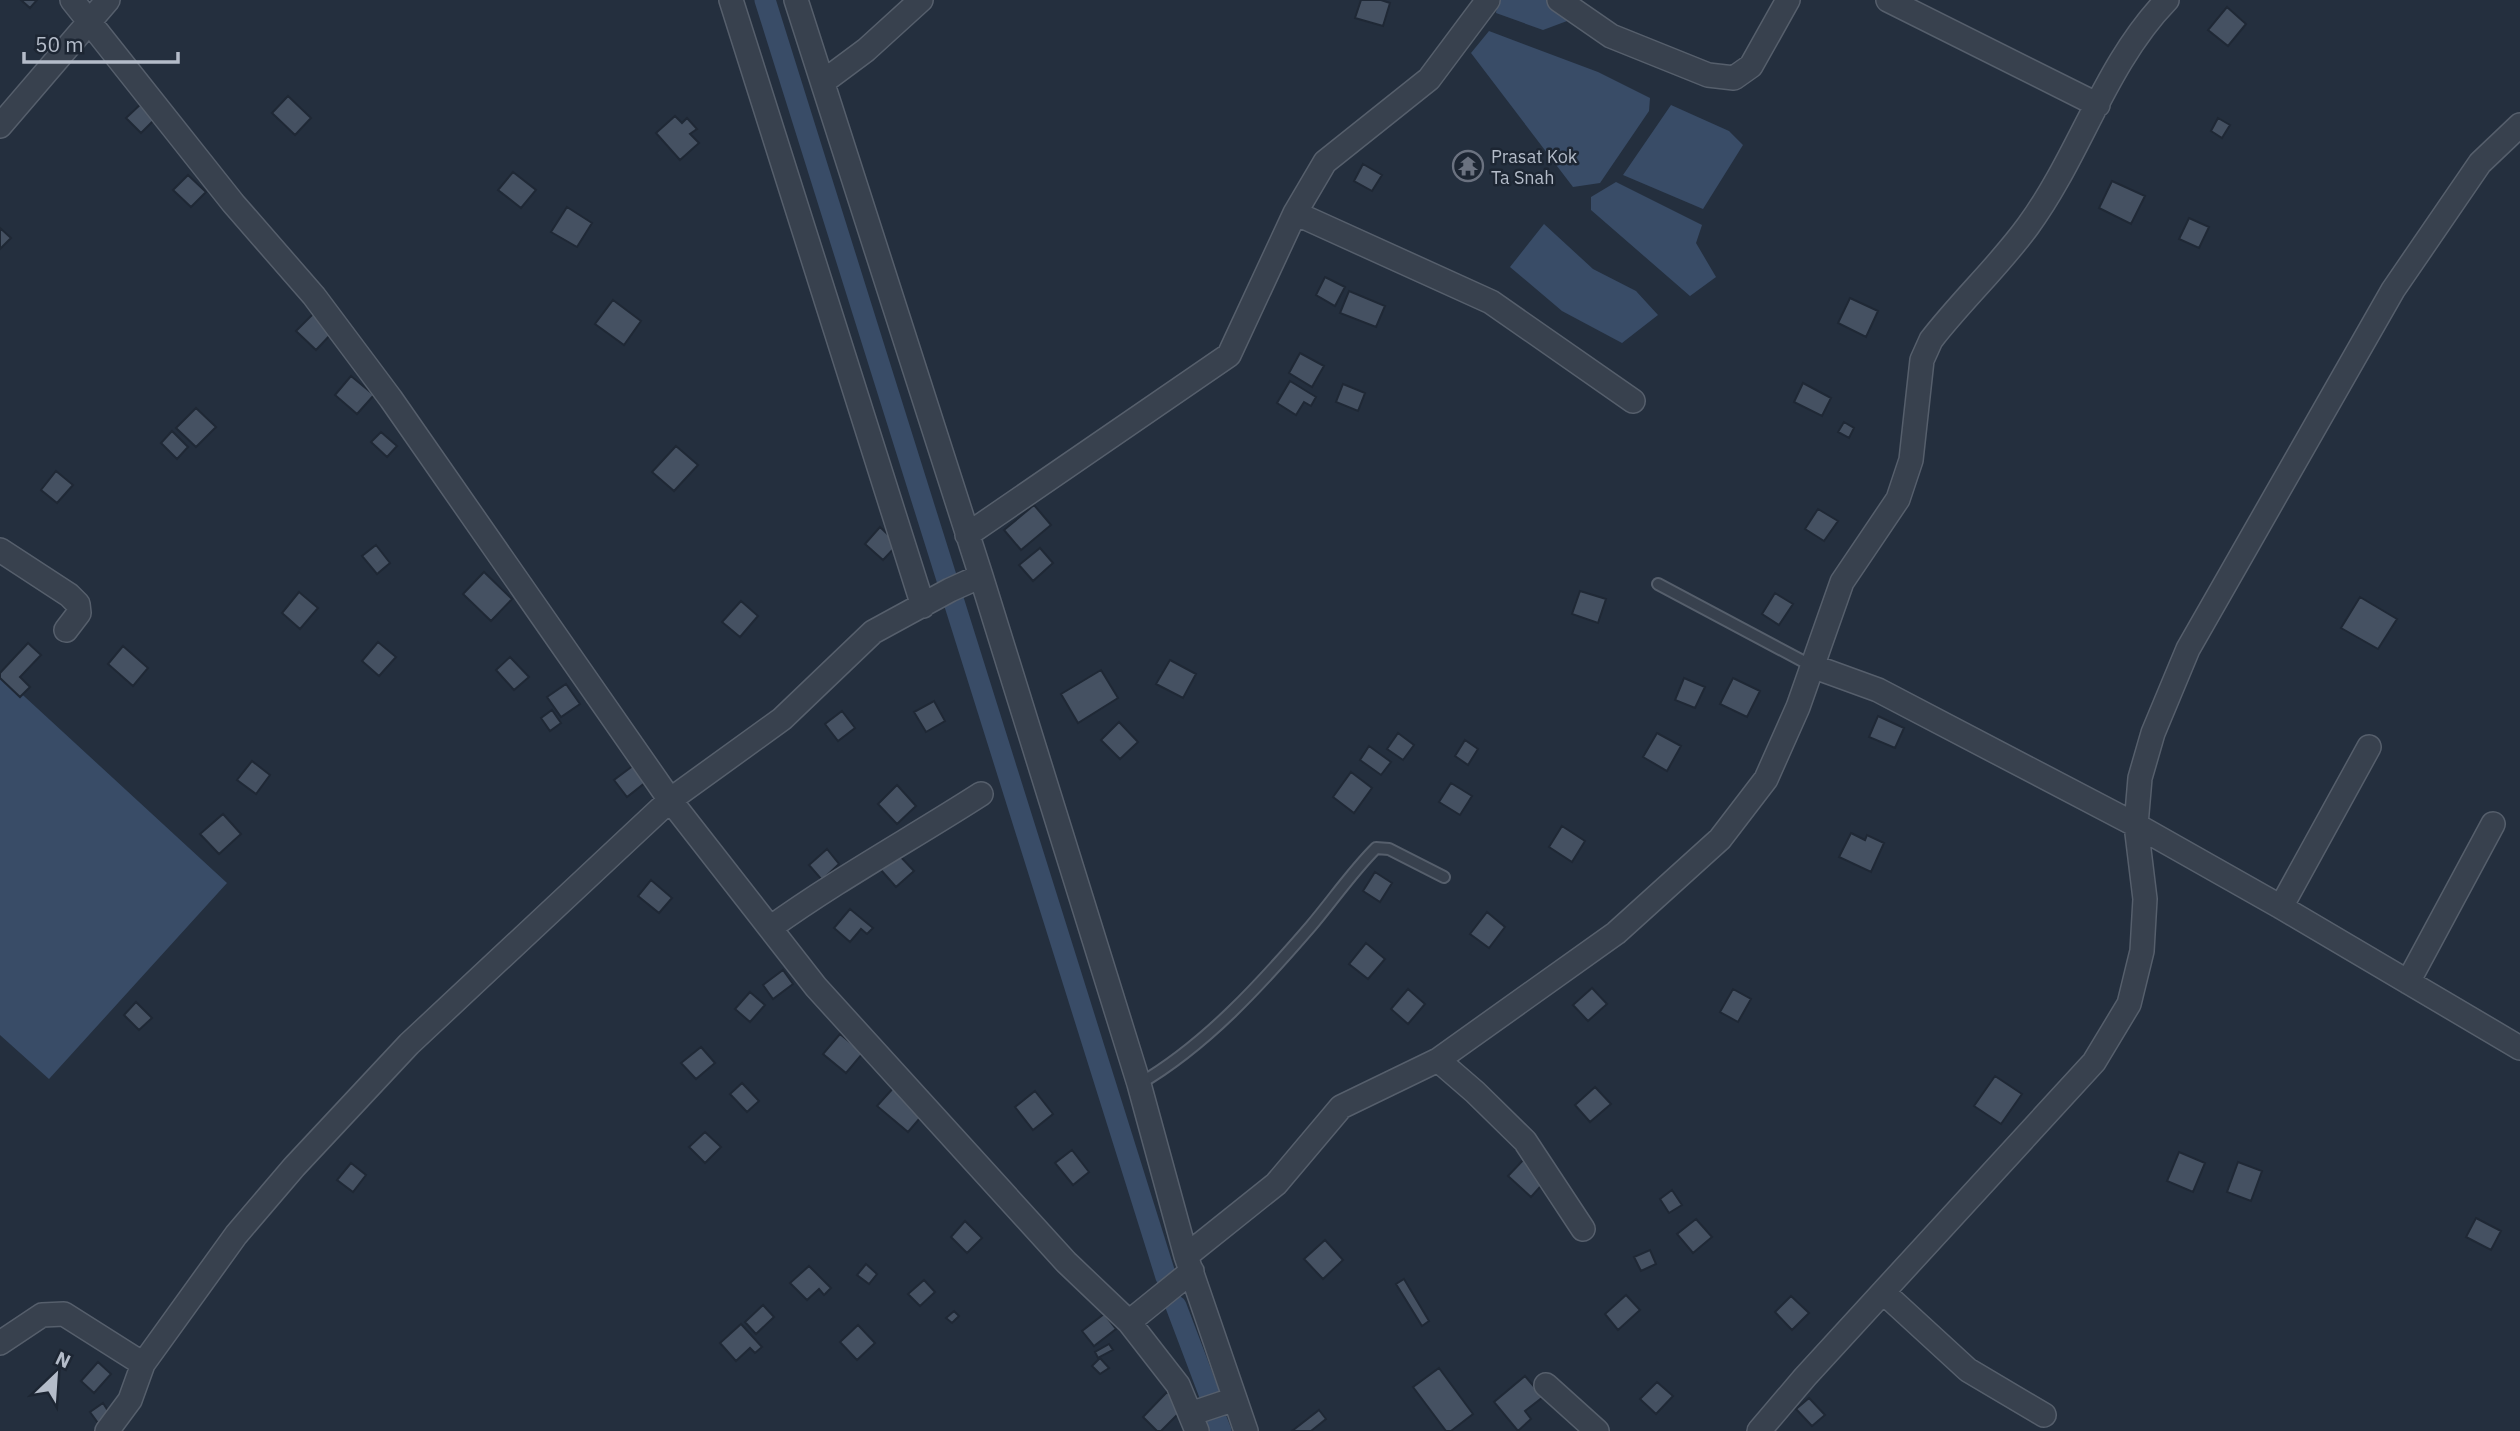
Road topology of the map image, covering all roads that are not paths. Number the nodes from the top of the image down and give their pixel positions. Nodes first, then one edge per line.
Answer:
1 (72, 0) edge
2 (108, 0) edge
3 (731, 0) edge
4 (796, 0) edge
5 (922, 0) edge
6 (1488, 0) edge
7 (1559, 0) edge
8 (1788, 0) edge
9 (1888, 0) edge
10 (2167, 0) edge
11 (89, 23) junction
12 (823, 82) junction
13 (2098, 105) junction
14 (0, 125) edge
15 (2520, 125) edge
16 (1295, 212) junction
17 (1633, 401) dead end
18 (967, 536) junction
19 (0, 550) edge
20 (981, 576) junction
21 (1658, 584) dead end
22 (923, 606) junction
23 (66, 630) dead end
24 (1812, 666) junction
25 (2369, 747) dead end
26 (981, 794) dead end
27 (670, 800) junction
28 (2493, 824) dead end
29 (2136, 825) junction
30 (1444, 877) dead end
31 (2281, 907) junction
32 (770, 928) junction
33 (2408, 982) junction
34 (2520, 1048) edge
35 (1438, 1059) junction
36 (1139, 1084) junction
37 (1583, 1230) dead end
38 (1189, 1264) junction
39 (1883, 1292) junction
40 (1129, 1322) junction
41 (0, 1343) edge
42 (144, 1364) junction
43 (1546, 1385) dead end
44 (1235, 1398) junction
45 (2044, 1415) dead end
46 (1194, 1423) edge
47 (113, 1429) edge
48 (1247, 1431) edge
49 (1597, 1431) edge
50 (1759, 1431) edge

1 - 11 street
2 - 11 street
3 - 22 street
4 - 12 street
5 - 12 street
6 - 16 street
7 - 8 street
9 - 13 street
10 - 13 street
11 - 14 street
11 - 27 street
12 - 18 street
13 - 24 street
15 - 29 street
16 - 17 street
16 - 18 street
18 - 20 street
19 - 23 street
20 - 22 street
20 - 36 street
21 - 24 lane
22 - 27 street
24 - 29 street
24 - 35 street
25 - 31 street
26 - 32 street
27 - 32 street
27 - 42 street
28 - 33 street
29 - 31 street
29 - 39 street
30 - 36 lane
31 - 33 street
32 - 40 street
33 - 34 street
35 - 37 street
35 - 38 street
36 - 38 street
38 - 40 street
38 - 44 street
39 - 45 street
39 - 50 street
40 - 46 street
41 - 42 street
42 - 47 street
43 - 49 street
44 - 46 street
44 - 48 street

